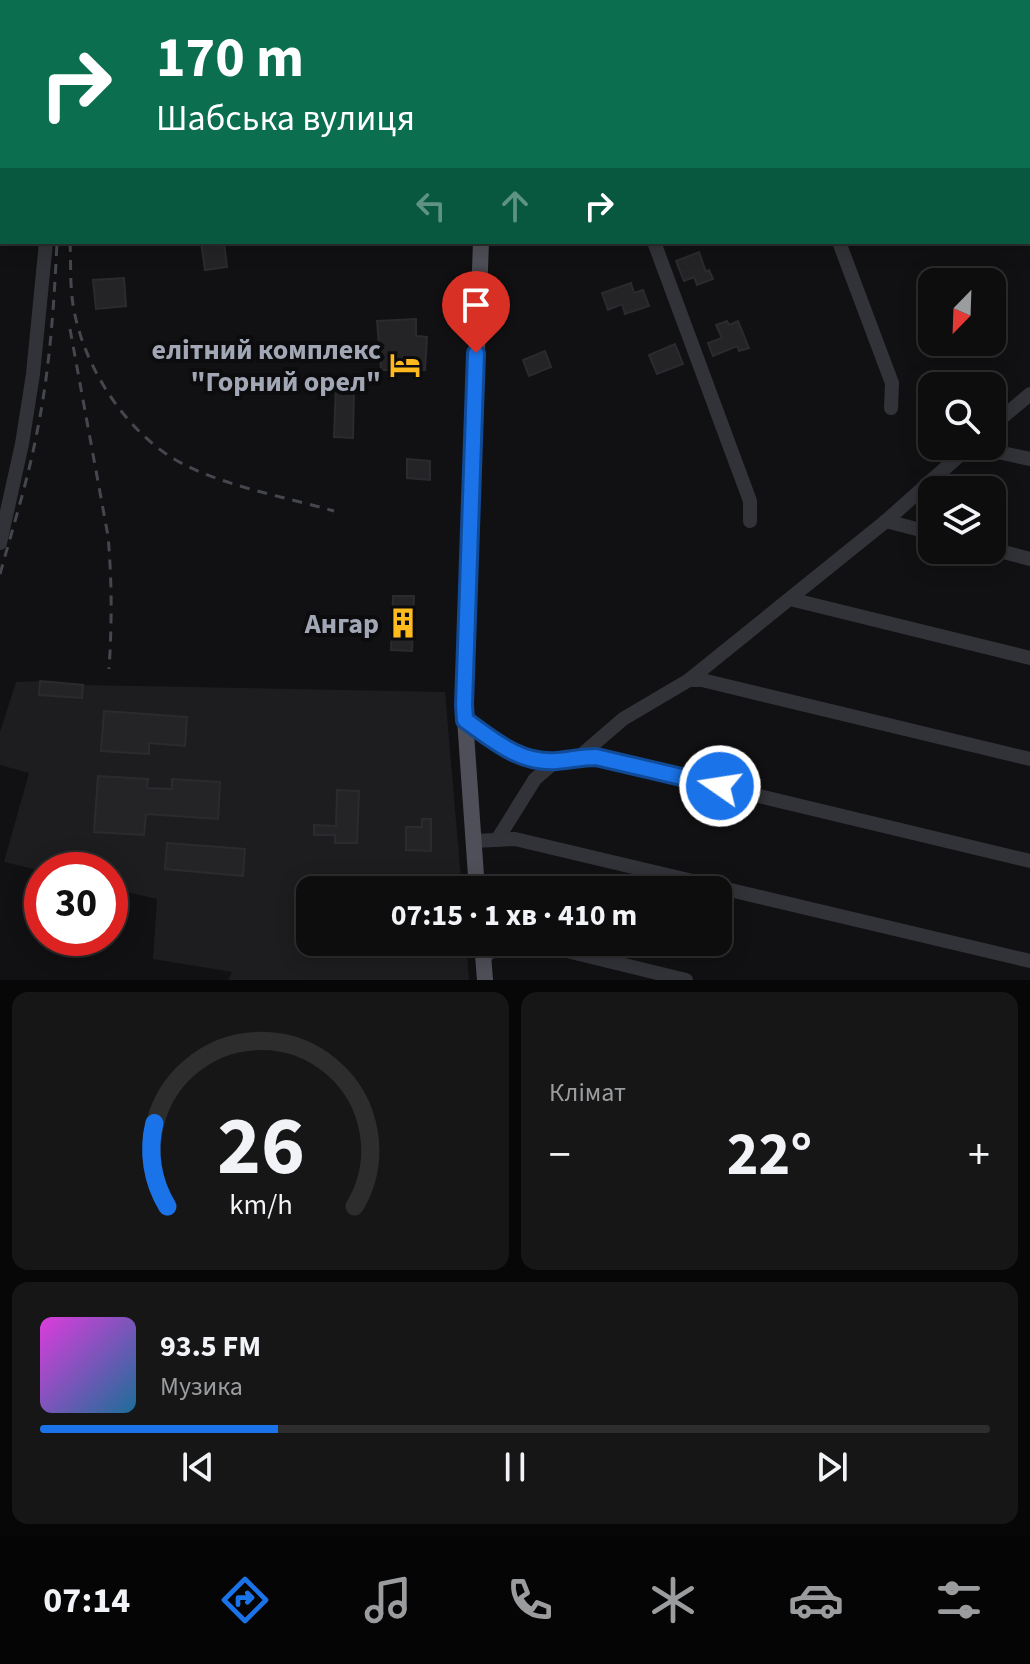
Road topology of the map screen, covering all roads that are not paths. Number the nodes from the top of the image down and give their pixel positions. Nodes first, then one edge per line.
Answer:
1 (46, 244) edge
2 (481, 244) edge
3 (655, 244) edge
4 (840, 244) edge
5 (1030, 394) edge
6 (891, 408) dead end
7 (1006, 414) edge
8 (1006, 454) edge
9 (1030, 459) edge
10 (954, 460) edge
11 (750, 521) dead end
12 (886, 521) junction
13 (918, 529) edge
14 (0, 543) edge
15 (1006, 553) edge
16 (1030, 559) edge
17 (790, 599) junction
18 (1030, 658) edge
19 (689, 680) junction
20 (465, 720) junction
21 (579, 757) junction
22 (1030, 759) edge
23 (556, 761) junction
24 (497, 840) junction
25 (474, 841) junction
26 (1030, 861) edge
27 (476, 876) edge
28 (588, 956) edge
29 (1030, 961) edge
30 (686, 980) edge

1 - 14 street
2 - 20 main road
3 - 11 street
4 - 6 street
5 - 7 street
8 - 9 street
10 - 12 street
12 - 13 street
12 - 17 street
15 - 16 street
17 - 18 street
17 - 19 street
19 - 21 street
19 - 22 street
20 - 23 street
20 - 25 main road
21 - 23 street
21 - 26 street
23 - 24 street
24 - 25 street
24 - 29 street
25 - 27 main road
28 - 30 street

